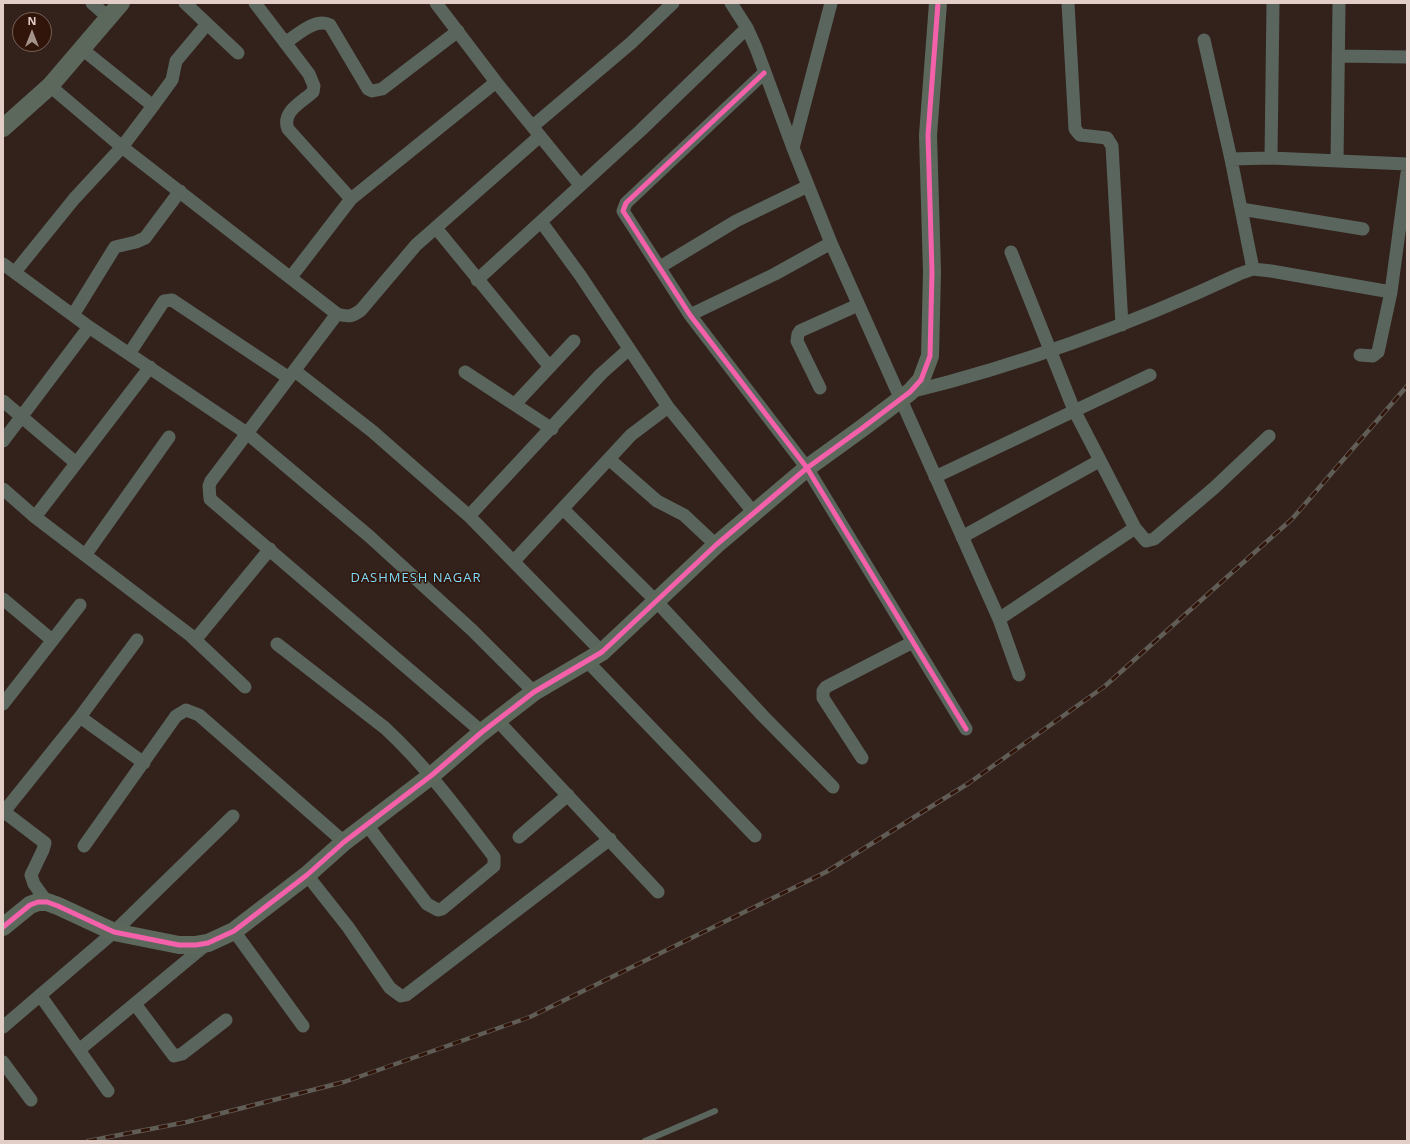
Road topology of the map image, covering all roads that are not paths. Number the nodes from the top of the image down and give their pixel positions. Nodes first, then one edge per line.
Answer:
1 (92, 3) edge
2 (121, 3) edge
3 (185, 3) edge
4 (255, 3) edge
5 (436, 3) edge
6 (673, 3) edge
7 (731, 3) edge
8 (831, 3) edge
9 (938, 3) edge
10 (1068, 3) edge
11 (1273, 3) edge
12 (1339, 3) edge
13 (108, 17) junction
14 (207, 24) junction
15 (747, 28) junction
16 (458, 31) junction
17 (1204, 40) dead end
18 (285, 43) junction
19 (82, 49) junction
20 (238, 53) dead end
21 (1338, 56) junction
22 (1407, 57) edge
23 (764, 73) junction
24 (496, 82) junction
25 (50, 86) junction
26 (153, 106) junction
27 (3, 128) edge
28 (536, 131) junction
29 (122, 146) junction
30 (793, 148) junction
31 (1271, 158) junction
32 (1231, 159) junction
33 (1337, 160) junction
34 (1407, 164) edge
35 (1407, 173) edge
36 (580, 185) junction
37 (808, 186) junction
38 (180, 191) junction
39 (351, 199) junction
40 (1241, 209) junction
41 (542, 223) junction
42 (436, 228) junction
43 (1363, 229) dead end
44 (831, 243) junction
45 (1011, 252) dead end
46 (3, 264) edge
47 (660, 267) junction
48 (1253, 270) junction
49 (15, 272) junction
50 (290, 277) junction
51 (477, 280) junction
52 (1391, 292) junction
53 (858, 305) junction
54 (336, 314) junction
55 (74, 315) junction
56 (690, 315) junction
57 (1122, 325) junction
58 (89, 327) junction
59 (574, 340) dead end
60 (629, 349) junction
61 (1049, 350) junction
62 (129, 354) junction
63 (1360, 355) dead end
64 (549, 366) junction
65 (150, 367) junction
66 (465, 372) dead end
67 (292, 374) junction
68 (1150, 375) dead end
69 (820, 388) dead end
70 (906, 396) junction
71 (3, 401) edge
72 (515, 404) junction
73 (668, 407) junction
74 (1074, 410) junction
75 (21, 417) junction
76 (552, 429) junction
77 (248, 434) junction
78 (1269, 436) dead end
79 (169, 437) dead end
80 (3, 441) edge
81 (608, 459) junction
82 (1099, 461) junction
83 (76, 463) junction
84 (806, 468) junction
85 (935, 478) junction
86 (3, 489) edge
87 (563, 509) junction
88 (754, 512) junction
89 (469, 516) junction
90 (35, 517) junction
91 (1135, 528) junction
92 (962, 537) junction
93 (716, 545) junction
94 (270, 549) junction
95 (86, 554) junction
96 (514, 561) junction
97 (3, 599) edge
98 (657, 602) junction
99 (80, 605) dead end
100 (999, 619) junction
101 (52, 640) junction
102 (137, 640) dead end
103 (195, 640) junction
104 (913, 642) junction
105 (277, 644) dead end
106 (602, 652) junction
107 (587, 662) junction
108 (1019, 675) dead end
109 (245, 687) dead end
110 (534, 692) junction
111 (3, 704) edge
112 (80, 717) junction
113 (497, 720) junction
114 (966, 728) dead end
115 (482, 732) junction
116 (862, 758) dead end
117 (144, 763) junction
118 (432, 775) junction
119 (833, 787) dead end
120 (568, 795) junction
121 (3, 812) edge
122 (233, 816) dead end
123 (366, 825) junction
124 (755, 836) dead end
125 (519, 837) dead end
126 (610, 839) junction
127 (344, 842) junction
128 (84, 846) dead end
129 (307, 875) junction
130 (658, 892) dead end
131 (47, 902) junction
132 (4, 924) edge
133 (234, 931) junction
134 (114, 932) junction
135 (208, 943) junction
136 (40, 995) junction
137 (135, 1004) junction
138 (226, 1020) dead end
139 (303, 1026) dead end
140 (3, 1027) edge
141 (79, 1050) junction
142 (3, 1062) edge
143 (108, 1091) dead end
144 (31, 1100) dead end
145 (715, 1111) dead end
146 (645, 1141) edge

1 - 13 street
2 - 13 street
3 - 14 street
4 - 18 street
5 - 16 street
6 - 28 street
7 - 15 street
8 - 30 street
9 - 70 street
10 - 57 street
11 - 31 street
12 - 21 street
13 - 19 street
14 - 20 street
14 - 26 street
15 - 23 street
15 - 36 street
16 - 18 street
16 - 24 street
17 - 32 street
18 - 39 street
19 - 25 street
19 - 26 street
21 - 22 street
21 - 33 street
23 - 30 street
23 - 47 street
24 - 28 street
24 - 39 street
25 - 27 street
25 - 29 street
26 - 29 street
28 - 36 street
28 - 42 street
29 - 38 street
29 - 49 street
30 - 37 street
31 - 32 street
31 - 33 street
32 - 40 street
33 - 34 street
35 - 52 street
36 - 41 street
37 - 44 street
37 - 47 street
38 - 50 street
38 - 55 street
39 - 50 street
40 - 43 street
40 - 48 street
41 - 51 street
41 - 60 street
42 - 51 street
42 - 54 street
44 - 53 street
44 - 56 street
45 - 61 street
46 - 49 street
47 - 56 street
48 - 52 street
48 - 57 street
49 - 55 street
50 - 54 street
51 - 64 street
52 - 63 street
53 - 69 street
53 - 70 street
54 - 67 street
55 - 58 street
56 - 84 street
57 - 61 street
58 - 62 street
58 - 75 street
59 - 64 street
60 - 73 street
60 - 76 street
61 - 70 street
61 - 74 street
62 - 65 street
62 - 67 street
64 - 72 street
65 - 77 street
65 - 83 street
66 - 72 street
67 - 77 street
67 - 89 street
68 - 74 street
70 - 84 street
70 - 85 street
71 - 75 street
72 - 76 street
73 - 81 street
73 - 88 street
74 - 82 street
74 - 85 street
75 - 80 street
75 - 83 street
76 - 89 street
77 - 94 street
77 - 110 street
78 - 91 street
79 - 95 street
81 - 87 street
81 - 93 street
82 - 91 street
82 - 92 street
83 - 90 street
84 - 88 street
84 - 104 street
85 - 92 street
86 - 90 street
87 - 96 street
87 - 98 street
88 - 93 street
89 - 96 street
90 - 95 street
91 - 100 street
92 - 100 street
93 - 98 street
94 - 103 street
94 - 115 street
95 - 103 street
96 - 106 street
97 - 101 street
98 - 106 street
98 - 119 street
99 - 101 street
100 - 108 street
101 - 111 street
102 - 112 street
103 - 109 street
104 - 114 street
104 - 116 street
105 - 118 street
106 - 107 street
107 - 110 street
107 - 124 street
110 - 113 street
112 - 117 street
112 - 121 street
113 - 115 street
113 - 120 street
115 - 118 street
117 - 127 street
117 - 128 street
118 - 123 street
118 - 123 street
120 - 125 street
120 - 126 street
121 - 131 street
122 - 134 street
123 - 127 street
126 - 129 street
126 - 130 street
127 - 129 street
129 - 133 street
131 - 132 street
131 - 134 street
133 - 135 street
133 - 139 street
134 - 135 street
134 - 136 street
135 - 137 street
136 - 140 street
136 - 141 street
137 - 138 street
137 - 141 street
141 - 143 street
142 - 144 street
145 - 146 lane

